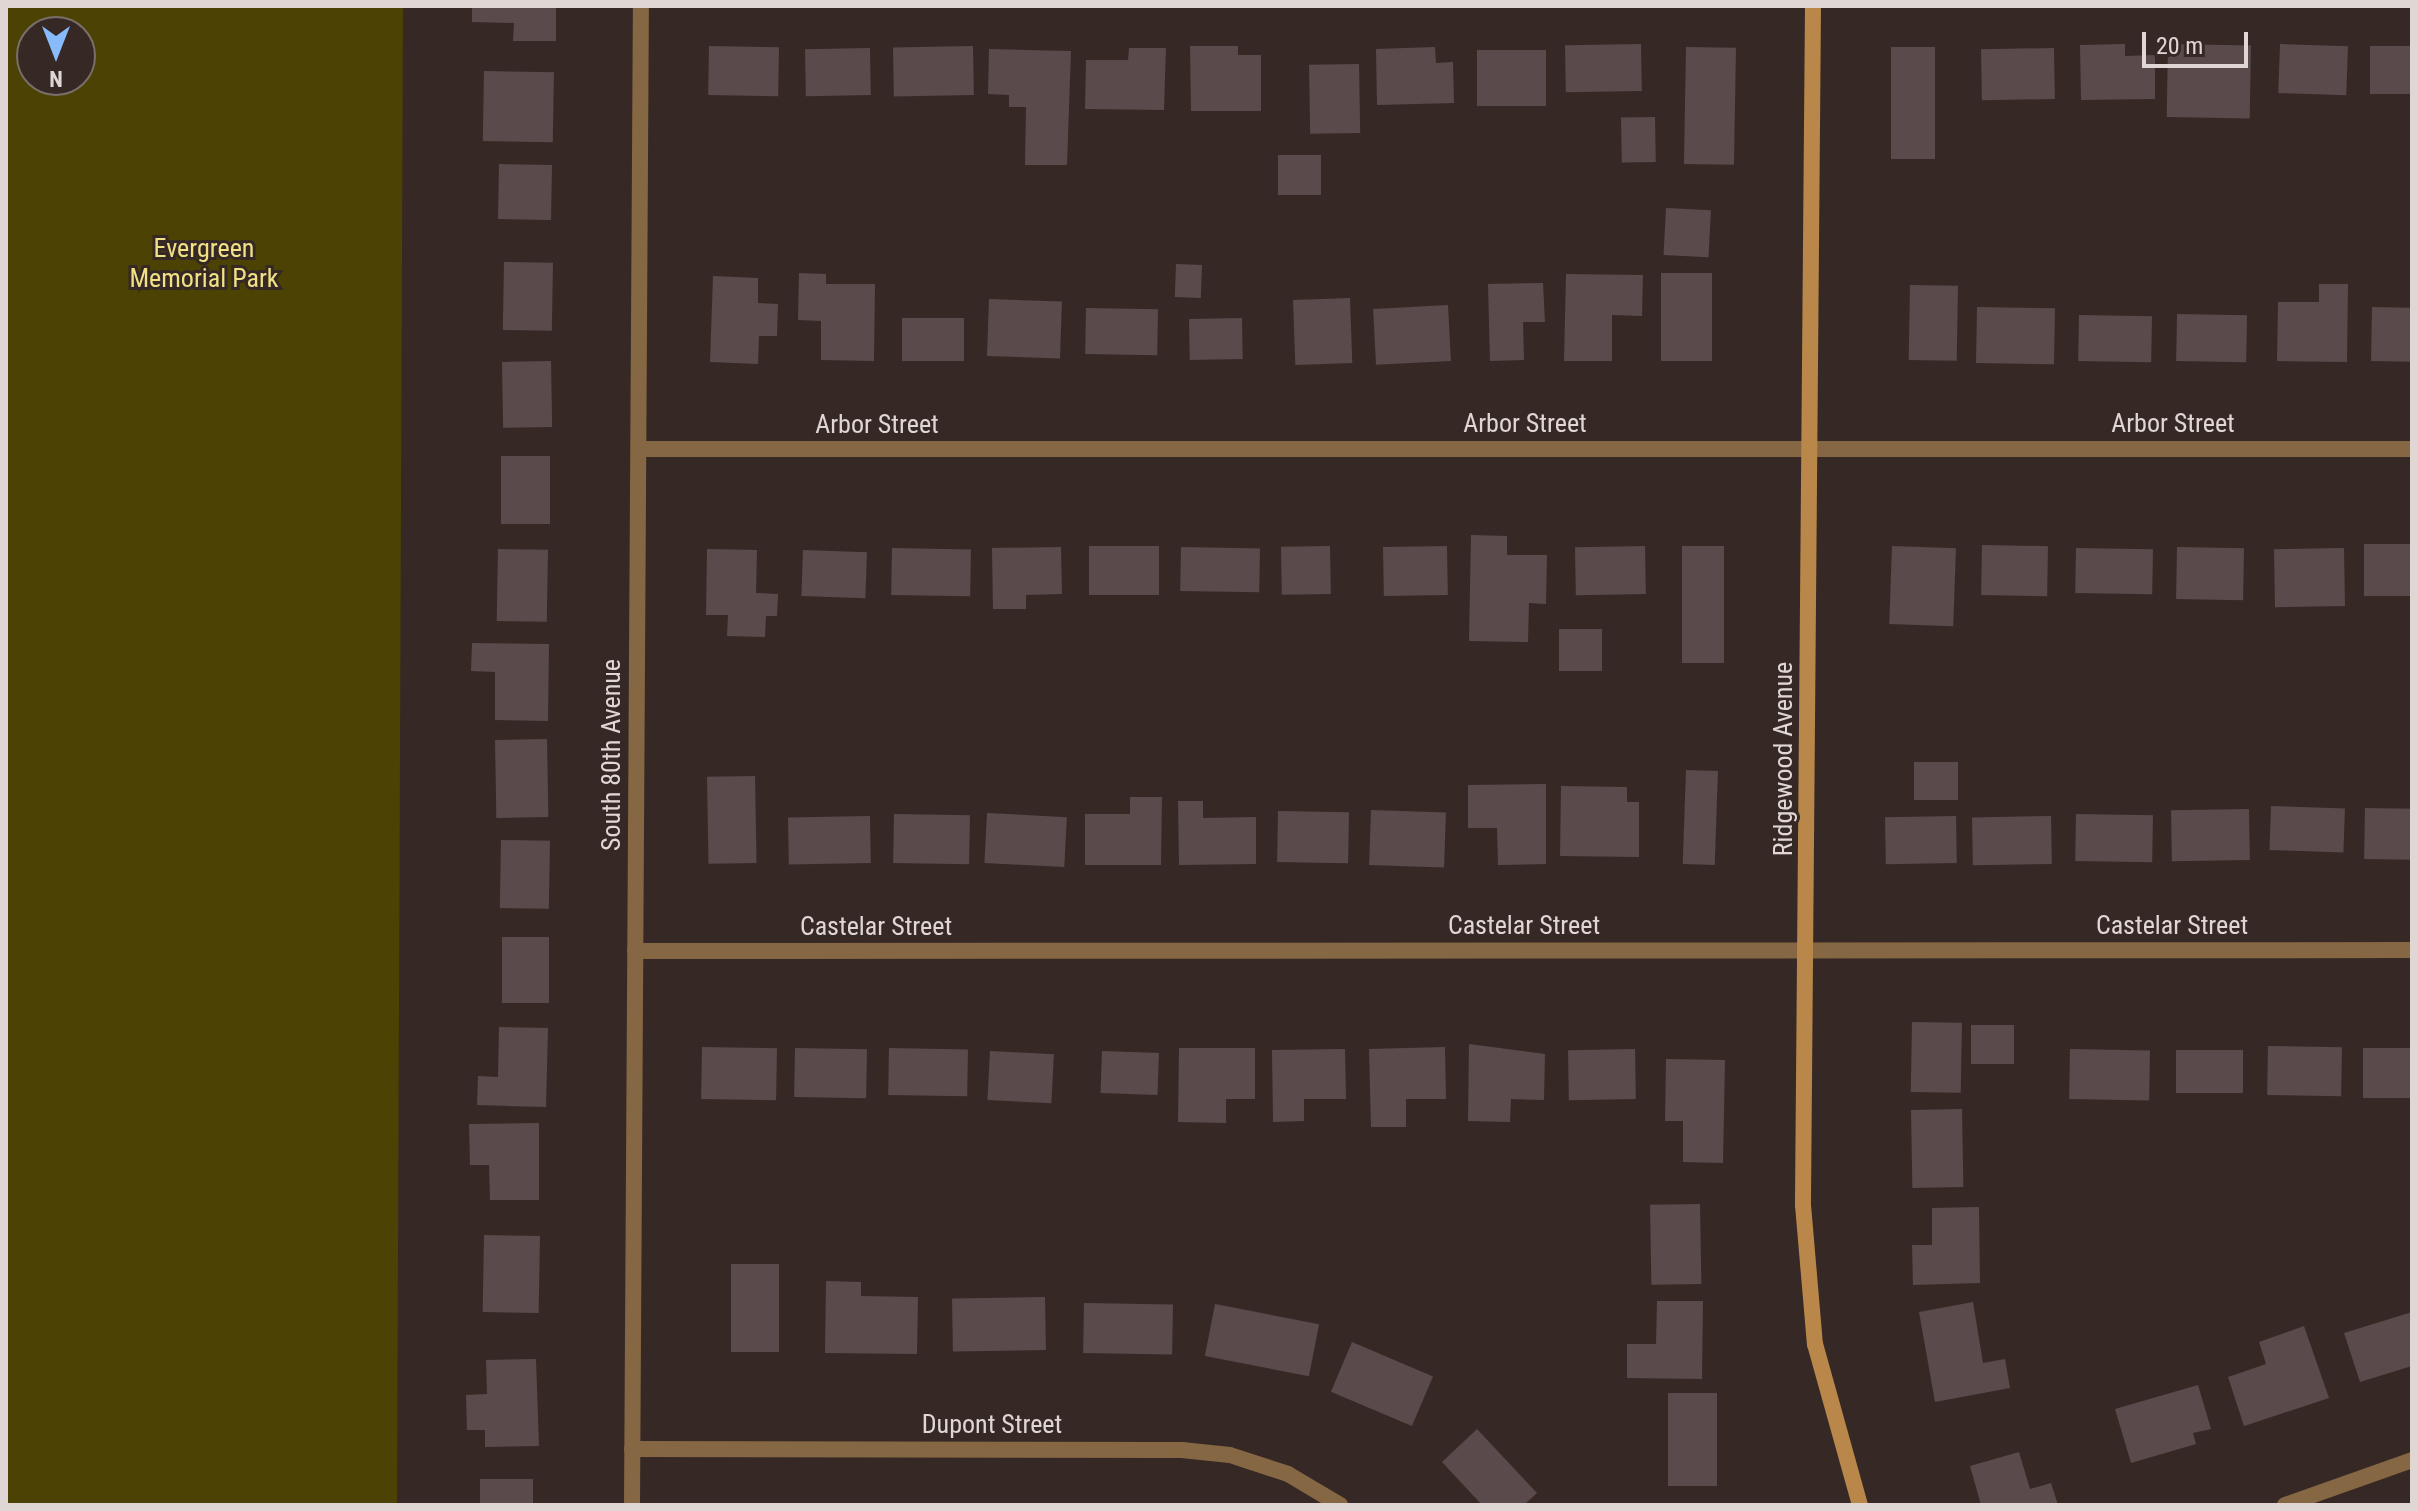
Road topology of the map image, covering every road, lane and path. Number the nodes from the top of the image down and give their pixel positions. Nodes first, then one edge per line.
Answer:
1 (641, 6) edge
2 (1813, 6) edge
3 (1809, 447) junction
4 (639, 449) junction
5 (2412, 449) edge
6 (1807, 950) junction
7 (2412, 950) edge
8 (635, 951) junction
9 (632, 1449) junction
10 (2412, 1460) edge
11 (632, 1505) edge
12 (1340, 1505) edge
13 (1860, 1505) edge
14 (2285, 1505) edge

1 - 4 street, South 80th Avenue
2 - 3 main road, Ridgewood Avenue
3 - 4 street, Arbor Street
3 - 5 street, Arbor Street
3 - 6 main road, Ridgewood Avenue
4 - 8 street, South 80th Avenue
6 - 7 street, Castelar Street
6 - 8 street, Castelar Street
6 - 13 main road, Ridgewood Avenue
8 - 9 street, South 80th Avenue
9 - 11 street, South 80th Avenue
9 - 12 street, Dupont Street
10 - 14 street

